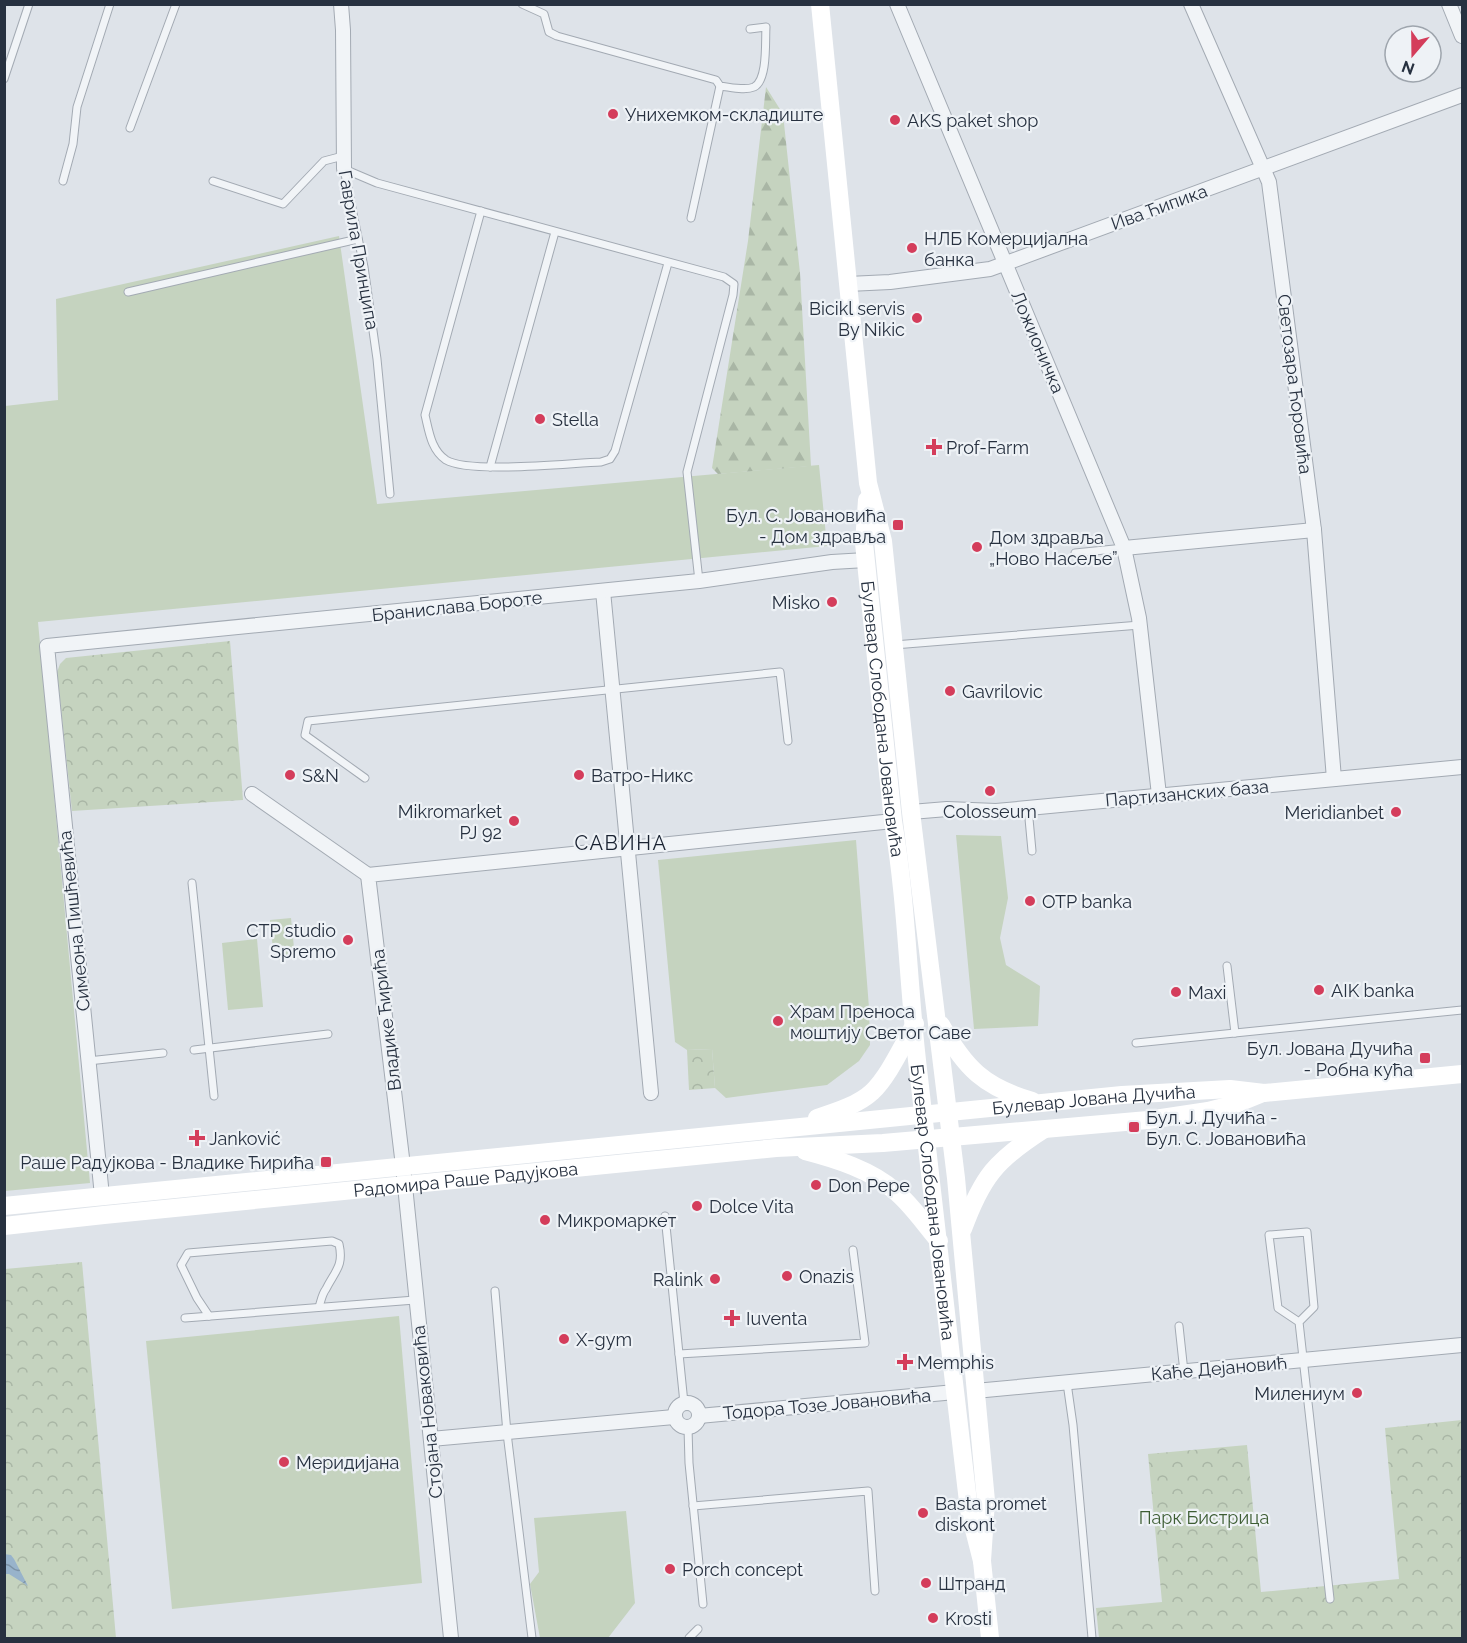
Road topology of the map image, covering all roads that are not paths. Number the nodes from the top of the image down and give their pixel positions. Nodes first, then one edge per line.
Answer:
1 (29, 4) edge
2 (110, 4) edge
3 (176, 4) edge
4 (341, 4) edge
5 (522, 4) edge
6 (820, 4) edge
7 (897, 4) edge
8 (1191, 4) edge
9 (1449, 4) edge
10 (750, 29) dead end
11 (1462, 36) edge
12 (4, 79) edge
13 (720, 86) junction
14 (1462, 95) edge
15 (130, 129) dead end
16 (344, 162) junction
17 (1264, 168) junction
18 (63, 181) dead end
19 (213, 181) dead end
20 (481, 211) junction
21 (691, 218) dead end
22 (555, 232) junction
23 (358, 239) junction
24 (668, 263) junction
25 (1005, 263) junction
26 (848, 284) junction
27 (128, 292) dead end
28 (490, 467) junction
29 (868, 483) junction
30 (390, 494) dead end
31 (1314, 530) junction
32 (1124, 548) junction
33 (1075, 553) dead end
34 (866, 560) junction
35 (699, 581) junction
36 (603, 591) junction
37 (1140, 625) junction
38 (894, 645) junction
39 (47, 646) joint
40 (612, 690) junction
41 (788, 741) dead end
42 (1462, 767) edge
43 (365, 778) dead end
44 (1335, 779) junction
45 (252, 794) dead end
46 (1159, 795) junction
47 (1028, 808) junction
48 (911, 812) junction
49 (892, 821) junction
50 (627, 847) junction
51 (1032, 851) dead end
52 (368, 874) junction
53 (192, 883) dead end
54 (1227, 966) dead end
55 (1462, 1010) edge
56 (938, 1019) junction
57 (915, 1024) junction
58 (1235, 1033) junction
59 (328, 1034) dead end
60 (1136, 1043) dead end
61 (209, 1048) junction
62 (194, 1050) dead end
63 (163, 1053) dead end
64 (88, 1061) junction
65 (1462, 1074) edge
66 (651, 1093) dead end
67 (1264, 1093) junction
68 (214, 1096) dead end
69 (1039, 1103) junction
70 (948, 1111) junction
71 (923, 1114) junction
72 (784, 1128) junction
73 (1044, 1129) junction
74 (951, 1135) junction
75 (927, 1138) junction
76 (786, 1148) junction
77 (403, 1166) junction
78 (405, 1186) junction
79 (102, 1196) junction
80 (4, 1206) edge
81 (666, 1216) dead end
82 (4, 1226) edge
83 (960, 1236) junction
84 (939, 1241) junction
85 (853, 1250) dead end
86 (495, 1291) dead end
87 (416, 1300) junction
88 (319, 1307) junction
89 (209, 1316) junction
90 (185, 1318) dead end
91 (1299, 1322) junction
92 (1179, 1326) dead end
93 (1462, 1345) edge
94 (679, 1354) junction
95 (1303, 1360) junction
96 (1184, 1372) junction
97 (1067, 1383) junction
98 (975, 1391) junction
99 (955, 1392) junction
100 (684, 1403) junction
101 (699, 1416) junction
102 (674, 1417) junction
103 (688, 1428) junction
104 (507, 1433) junction
105 (431, 1439) junction
106 (693, 1506) junction
107 (982, 1561) junction
108 (875, 1591) dead end
109 (1330, 1599) dead end
110 (703, 1604) dead end
111 (451, 1638) edge
112 (532, 1638) edge
113 (689, 1638) edge
114 (699, 1638) edge
115 (990, 1638) edge
116 (1092, 1638) edge

1 - 12 lane
2 - 18 lane
3 - 15 lane
4 - 16 street, Гаврила Принципа
5 - 13 lane
6 - 26 street, Булевар Слободана Јовановића
7 - 25 street, Ложионичка
8 - 17 street, Светозара Ћоровића
9 - 11 street
10 - 13 lane
13 - 21 lane
14 - 17 street, Ива Ћипика
16 - 19 lane
16 - 20 lane
16 - 23 lane, Гаврила Принципа
17 - 25 street, Ива Ћипика
17 - 31 street, Светозара Ћоровића
20 - 22 lane
20 - 28 lane
22 - 24 lane
22 - 28 lane
23 - 27 lane
23 - 30 lane, Гаврила Принципа
24 - 28 lane
24 - 35 lane
25 - 26 street, Ива Ћипика
25 - 32 street, Ложионичка
26 - 29 street, Булевар Слободана Јовановића
29 - 34 street, Булевар Слободана Јовановића
29 - 38 street, Булевар Слободана Јовановића
31 - 32 street
31 - 44 street, Светозара Ћоровића
32 - 33 lane
32 - 37 street, Ложионичка
34 - 35 street, Бранислава Бороте
34 - 49 street, Булевар Слободана Јовановића
35 - 36 street, Бранислава Бороте
36 - 39 street, Бранислава Бороте
36 - 40 street
37 - 38 lane
37 - 46 street, Ложионичка
38 - 48 street, Булевар Слободана Јовановића
39 - 64 street, Симеона Пишћевића
40 - 41 lane
40 - 43 lane
40 - 50 street
42 - 44 street, Партизанских база
44 - 46 street, Партизанских база
45 - 52 street
46 - 47 street, Партизанских база
47 - 48 street, Партизанских база
47 - 51 lane
48 - 56 street, Булевар Слободана Јовановића
49 - 50 street
49 - 57 street, Булевар Слободана Јовановића
50 - 52 street
50 - 66 street
52 - 77 street, Владике Ћирића
53 - 61 lane
54 - 58 lane
55 - 58 lane
56 - 69 street
56 - 70 street, Булевар Слободана Јовановића
57 - 71 street, Булевар Слободана Јовановића
57 - 72 street
58 - 60 lane
59 - 61 lane
61 - 62 lane
61 - 68 lane
63 - 64 lane
64 - 79 street, Симеона Пишћевића
65 - 67 street, Булевар Јована Дучића
67 - 69 street, Булевар Јована Дучића
67 - 73 street, Булевар Јована Дучића
69 - 70 street, Булевар Јована Дучића
70 - 71 street, Булевар Јована Дучића
70 - 74 street, Булевар Слободана Јовановића
71 - 72 street, Радомира Раше Радујкова
71 - 75 street, Булевар Слободана Јовановића
72 - 77 street, Радомира Раше Радујкова
73 - 74 street, Булевар Јована Дучића
73 - 83 street
74 - 75 street, Булевар Јована Дучића
74 - 83 street, Булевар Слободана Јовановића
75 - 76 street, Радомира Раше Радујкова
75 - 84 street, Булевар Слободана Јовановића
76 - 78 street, Радомира Раше Радујкова
76 - 84 street
77 - 78 street, Владике Ћирића
77 - 79 street, Радомира Раше Радујкова
78 - 82 street, Радомира Раше Радујкова
78 - 87 street, Стојана Новаковића
79 - 80 street, Радомира Раше Радујкова
81 - 94 lane
83 - 98 street, Булевар Слободана Јовановића
84 - 99 street, Булевар Слободана Јовановића
85 - 94 lane
86 - 104 lane
87 - 88 lane
87 - 105 street, Стојана Новаковића
88 - 89 lane
88 - 89 lane
89 - 90 lane
91 - 91 lane
91 - 95 lane
92 - 96 lane
93 - 95 street, Каће Дејановић
94 - 100 lane
95 - 96 street, Каће Дејановић
95 - 109 lane
96 - 97 street, Каће Дејановић
97 - 98 street, Каће Дејановић
97 - 116 lane
98 - 107 street, Булевар Слободана Јовановића
99 - 101 street, Тодора Тозе Јовановића
99 - 107 street, Булевар Слободана Јовановића
100 - 101 street
100 - 102 street
101 - 103 street
102 - 103 street
102 - 104 street
103 - 106 lane
104 - 105 street
104 - 112 lane
105 - 111 street, Стојана Новаковића
106 - 108 lane
106 - 110 lane
107 - 115 street, Булевар Слободана Јовановића
113 - 114 lane

